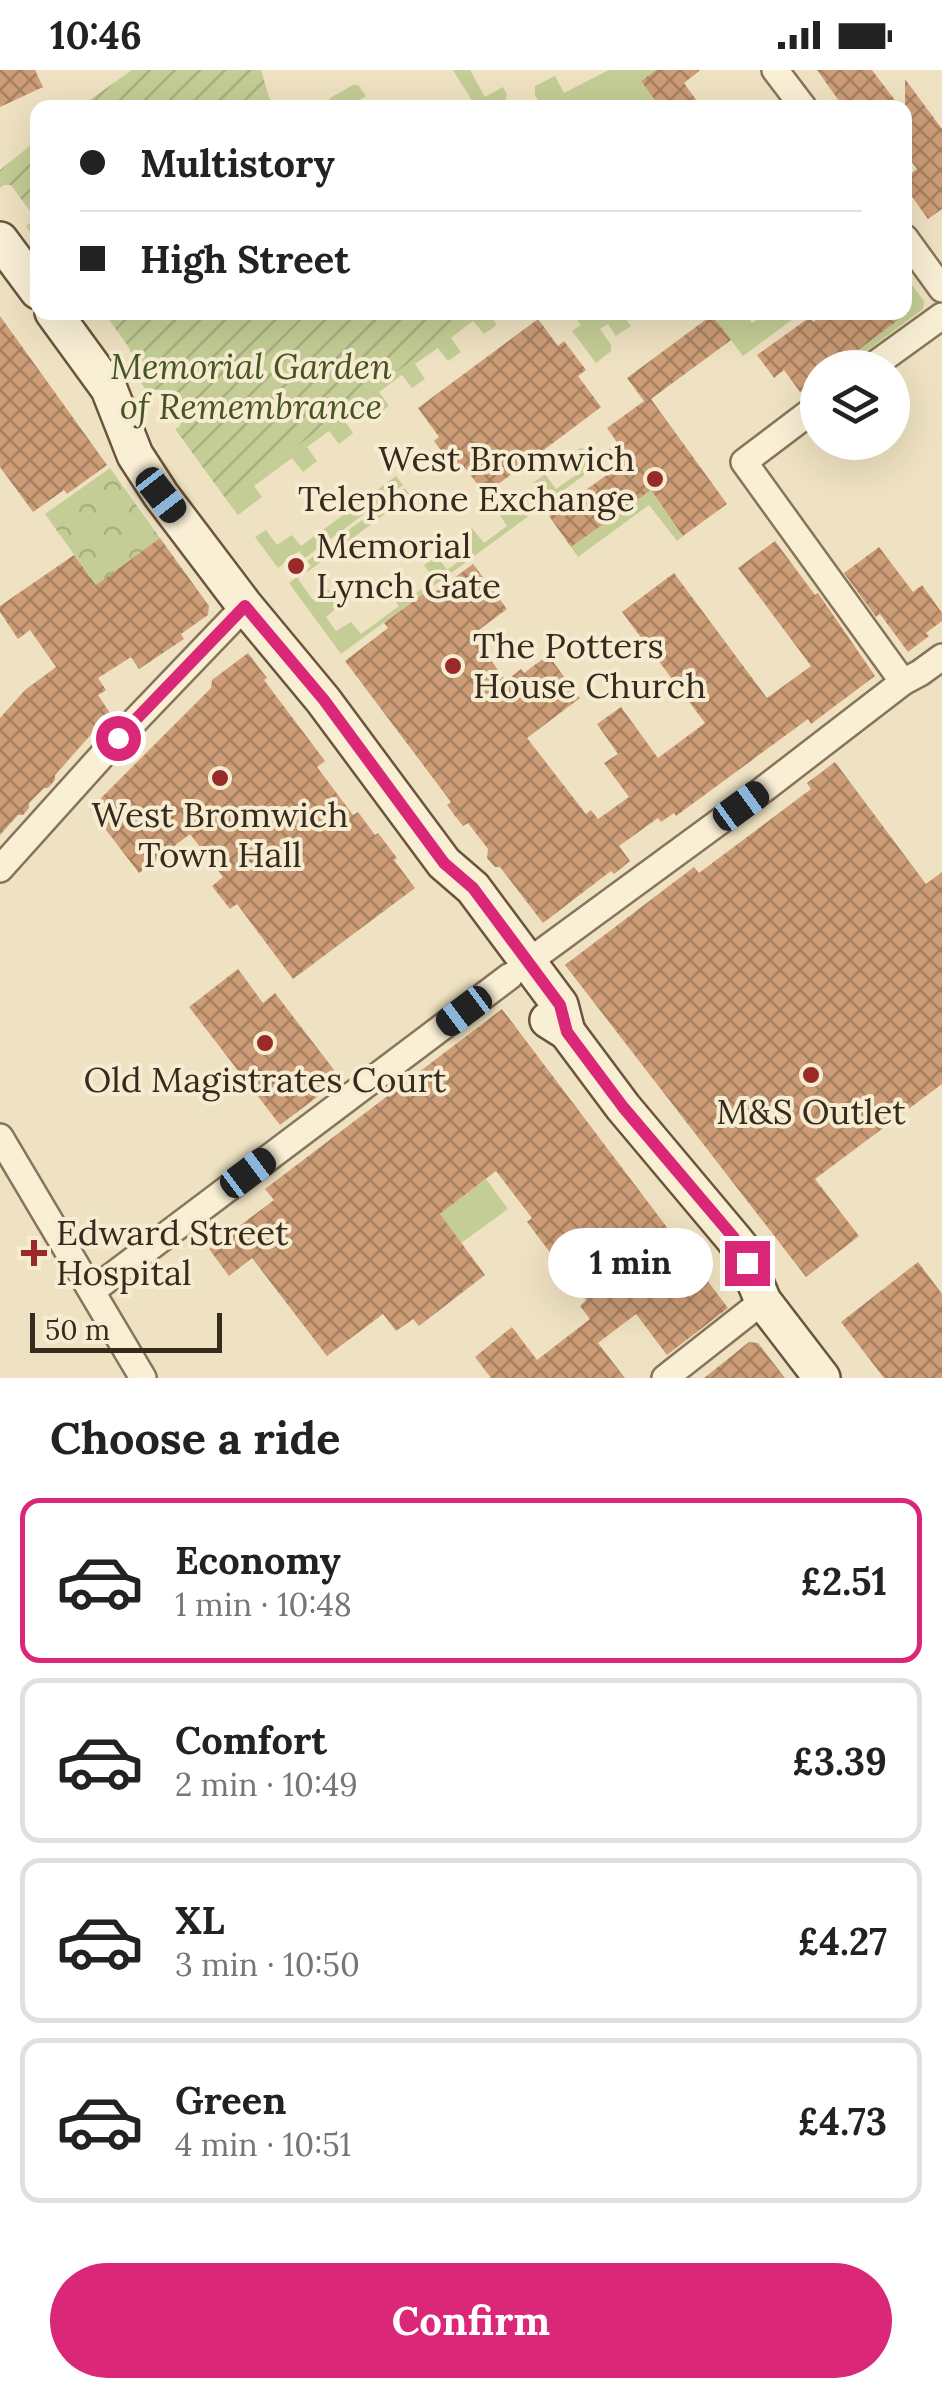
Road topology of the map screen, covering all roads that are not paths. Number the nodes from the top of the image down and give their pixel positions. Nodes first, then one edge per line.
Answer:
1 (775, 70) edge
2 (798, 100) edge
3 (0, 240) edge
4 (912, 248) edge
5 (30, 280) edge
6 (942, 289) edge
7 (942, 316) edge
8 (59, 320) edge
9 (895, 350) edge
10 (800, 420) edge
11 (245, 606) junction
12 (942, 658) edge
13 (902, 682) junction
14 (0, 869) edge
15 (519, 969) junction
16 (0, 1137) edge
17 (741, 1248) junction
18 (92, 1291) junction
19 (762, 1301) junction
20 (143, 1378) edge
21 (665, 1378) edge
22 (822, 1378) edge
23 (841, 1378) edge

1 - 2 street
3 - 5 street
4 - 6 street
7 - 9 street
8 - 11 street
10 - 13 street
11 - 14 street
11 - 15 street
12 - 13 street
13 - 15 street
15 - 17 street
15 - 18 street
16 - 18 street
17 - 19 street
17 - 23 street
18 - 20 street
19 - 21 street
19 - 22 street

